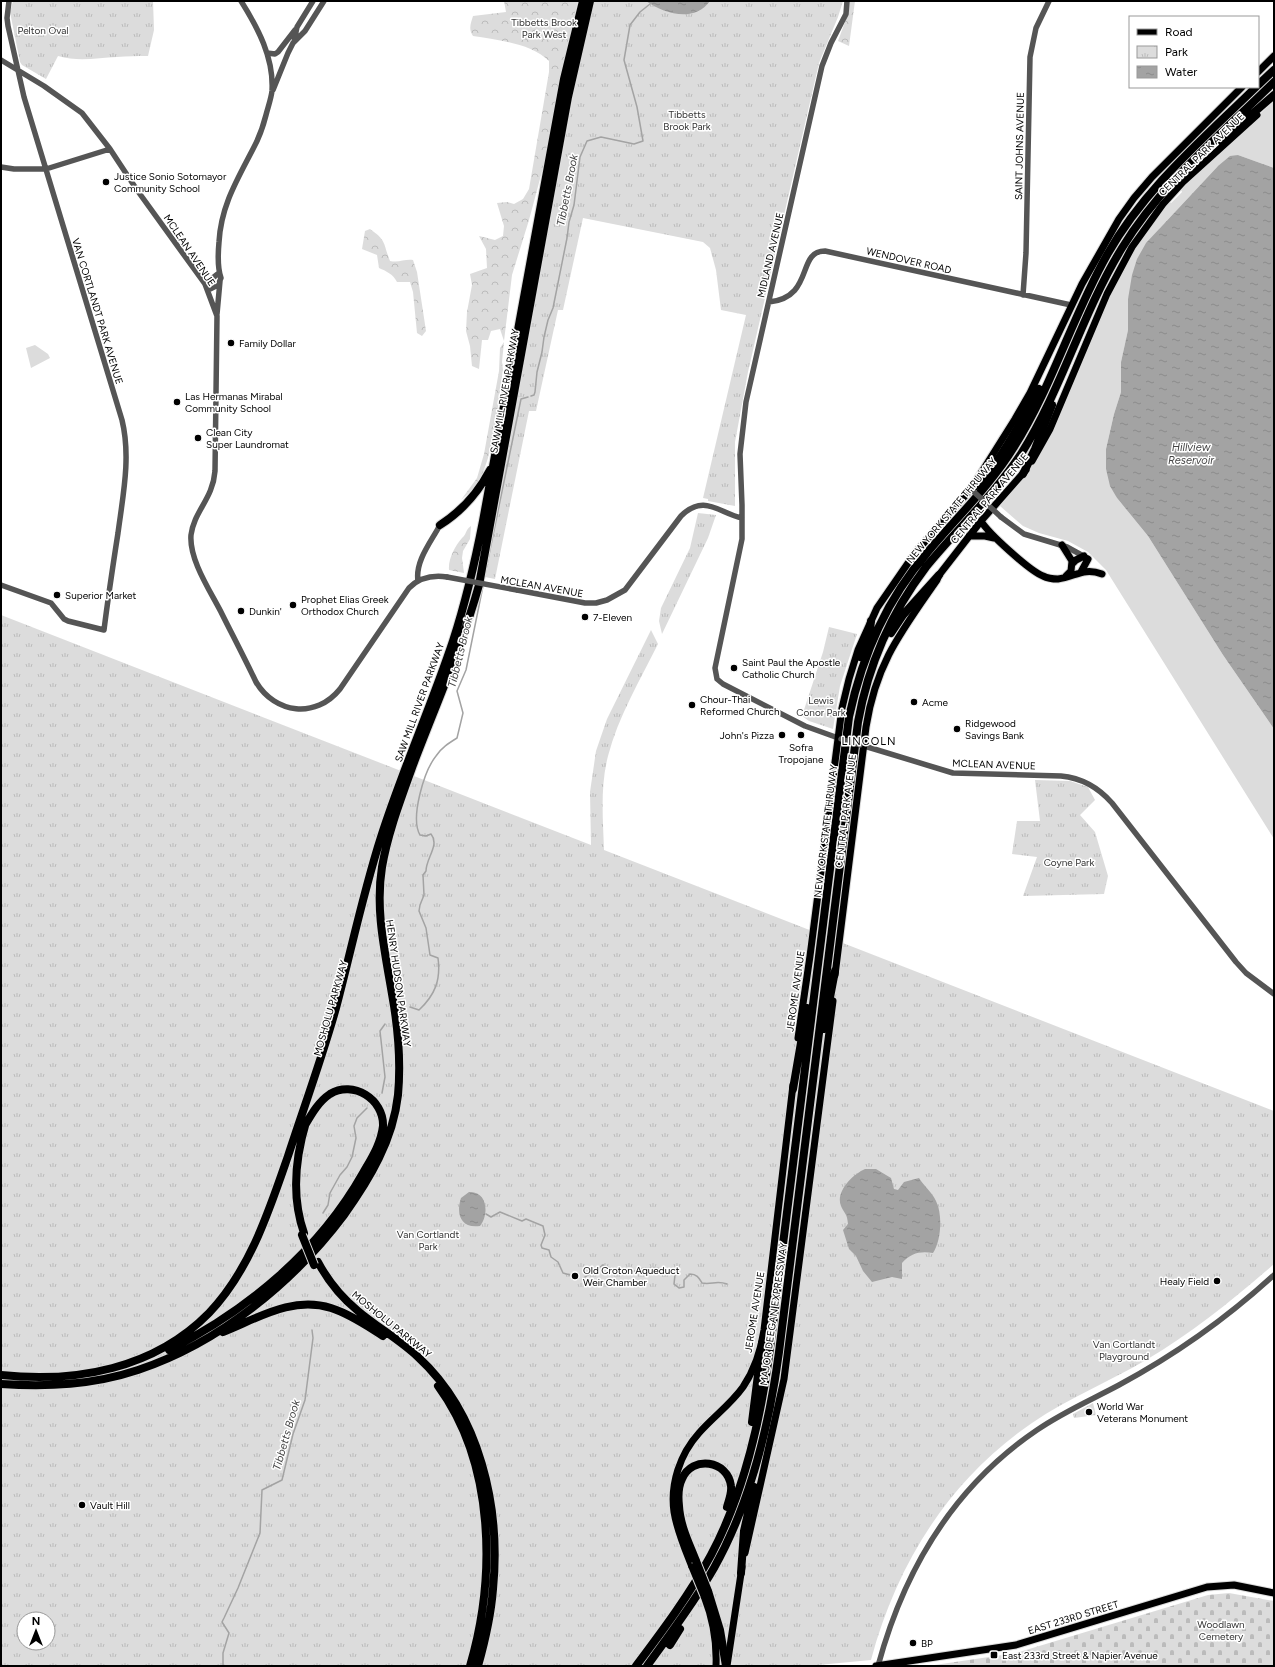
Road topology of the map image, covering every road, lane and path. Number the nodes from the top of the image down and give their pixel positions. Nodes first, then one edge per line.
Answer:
1 (9, 1) edge
2 (241, 1) edge
3 (313, 1) edge
4 (324, 1) edge
5 (582, 1) edge
6 (590, 1) edge
7 (847, 1) edge
8 (1048, 1) edge
9 (297, 27) junction
10 (293, 44) junction
11 (267, 53) junction
12 (1274, 56) edge
13 (1, 60) edge
14 (1274, 70) edge
15 (18, 71) junction
16 (1259, 71) edge
17 (1274, 82) edge
18 (1259, 84) edge
19 (1241, 88) edge
20 (1255, 88) edge
21 (272, 92) junction
22 (1274, 96) edge
23 (110, 149) junction
24 (1206, 149) junction
25 (1, 167) edge
26 (46, 169) junction
27 (220, 275) junction
28 (206, 287) junction
29 (1024, 295) junction
30 (769, 302) junction
31 (1071, 305) junction
32 (217, 316) junction
33 (1068, 337) junction
34 (1078, 338) junction
35 (494, 461) junction
36 (1023, 474) junction
37 (972, 490) junction
38 (469, 501) junction
39 (485, 511) junction
40 (742, 518) junction
41 (981, 521) junction
42 (440, 525) joint
43 (969, 536) junction
44 (996, 538) junction
45 (1062, 545) junction
46 (1086, 558) junction
47 (1072, 564) junction
48 (1081, 572) junction
49 (1102, 574) dead end
50 (939, 575) junction
51 (1066, 577) junction
52 (418, 581) junction
53 (1, 585) edge
54 (871, 621) junction
55 (877, 654) junction
56 (852, 702) junction
57 (839, 738) junction
58 (862, 746) junction
59 (406, 776) junction
60 (396, 814) junction
61 (814, 930) joint
62 (835, 938) junction
63 (818, 963) junction
64 (835, 971) junction
65 (1274, 994) edge
66 (813, 1076) junction
67 (793, 1089) junction
68 (301, 1126) junction
69 (316, 1263) junction
70 (1274, 1275) edge
71 (383, 1336) junction
72 (762, 1343) junction
73 (192, 1345) junction
74 (131, 1363) junction
75 (1, 1376) edge
76 (1, 1384) edge
77 (762, 1442) junction
78 (750, 1453) junction
79 (719, 1539) junction
80 (694, 1564) junction
81 (741, 1573) junction
82 (1274, 1593) edge
83 (706, 1594) junction
84 (690, 1607) junction
85 (670, 1645) dead end
86 (649, 1649) junction
87 (470, 1666) edge
88 (478, 1666) edge
89 (631, 1666) edge
90 (636, 1666) edge
91 (647, 1666) edge
92 (716, 1666) edge
93 (726, 1666) edge
94 (877, 1666) edge

1 - 15 street, VAN CORTLANDT PARK AVENUE
2 - 11 street
3 - 9 street
4 - 10 street
5 - 35 highway, SAW MILL RIVER PARKWAY
6 - 59 highway, SAW MILL RIVER PARKWAY
7 - 30 street, MIDLAND AVENUE
8 - 29 street, SAINT JOHNS AVENUE
9 - 10 street
9 - 11 street
10 - 21 street
11 - 21 street
12 - 16 main road
13 - 15 street, MCLEAN AVENUE
14 - 18 highway, NEW YORK STATE THRUWAY
15 - 23 street, MCLEAN AVENUE
15 - 26 street, VAN CORTLANDT PARK AVENUE
17 - 24 highway, NEW YORK STATE THRUWAY
19 - 31 main road, CENTRAL PARK AVENUE
20 - 33 highway, NEW YORK STATE THRUWAY
21 - 27 street
22 - 24 highway
22 - 36 main road, CENTRAL PARK AVENUE
23 - 26 street
23 - 28 street, MCLEAN AVENUE
24 - 34 highway, NEW YORK STATE THRUWAY
25 - 26 street
26 - 53 street, VAN CORTLANDT PARK AVENUE
27 - 28 street
27 - 32 street
28 - 32 street, MCLEAN AVENUE
29 - 30 street, WENDOVER ROAD
29 - 31 street, WENDOVER ROAD
30 - 40 street, MIDLAND AVENUE
31 - 37 main road, CENTRAL PARK AVENUE
32 - 52 street, MCLEAN AVENUE
33 - 37 highway
33 - 56 highway, NEW YORK STATE THRUWAY
34 - 36 highway
34 - 55 highway, NEW YORK STATE THRUWAY
35 - 38 highway
35 - 39 highway, SAW MILL RIVER PARKWAY
36 - 41 main road, CENTRAL PARK AVENUE
37 - 45 street, bridge
37 - 54 main road, CENTRAL PARK AVENUE
38 - 39 highway
38 - 42 highway
39 - 59 highway, SAW MILL RIVER PARKWAY
40 - 52 street, MCLEAN AVENUE, bridge
40 - 57 street, MCLEAN AVENUE
41 - 43 main road, CENTRAL PARK AVENUE
41 - 44 main road
42 - 52 street
43 - 44 main road
43 - 50 main road, CENTRAL PARK AVENUE
44 - 51 main road
45 - 46 street
45 - 47 main road
46 - 47 main road
46 - 48 main road
47 - 51 main road
48 - 49 main road
48 - 51 main road
50 - 55 highway
50 - 58 main road, CENTRAL PARK AVENUE
54 - 56 highway
54 - 57 main road, CENTRAL PARK AVENUE
55 - 62 highway, NEW YORK STATE THRUWAY
56 - 63 highway, NEW YORK STATE THRUWAY
57 - 58 street, MCLEAN AVENUE, bridge
57 - 61 main road, CENTRAL PARK AVENUE
58 - 62 main road, CENTRAL PARK AVENUE
58 - 65 street, MCLEAN AVENUE
59 - 60 highway, HENRY HUDSON PARKWAY
59 - 68 highway
60 - 68 highway, MOSHOLU PARKWAY
60 - 73 highway, HENRY HUDSON PARKWAY
61 - 67 main road, JEROME AVENUE
62 - 64 main road
62 - 66 highway, MAJOR DEEGAN EXPRESSWAY
63 - 67 highway
63 - 78 highway, MAJOR DEEGAN EXPRESSWAY
64 - 66 highway
64 - 81 main road
66 - 77 highway, MAJOR DEEGAN EXPRESSWAY
67 - 72 main road, JEROME AVENUE
68 - 69 highway, MOSHOLU PARKWAY
68 - 74 highway
68 - 74 highway
69 - 71 highway, MOSHOLU PARKWAY
69 - 88 highway, MOSHOLU PARKWAY
70 - 94 street
71 - 73 highway
71 - 87 highway, MOSHOLU PARKWAY
72 - 78 highway
72 - 80 main road, JEROME AVENUE
73 - 76 highway, HENRY HUDSON PARKWAY
74 - 75 highway
77 - 81 highway
77 - 84 highway, MAJOR DEEGAN EXPRESSWAY
78 - 79 highway, MAJOR DEEGAN EXPRESSWAY
79 - 80 highway
79 - 86 highway, MAJOR DEEGAN EXPRESSWAY
80 - 83 highway, bridge
81 - 93 main road
82 - 94 main road, EAST 233RD STREET
83 - 92 main road
83 - 93 highway
84 - 85 highway
84 - 91 highway, MAJOR DEEGAN EXPRESSWAY
86 - 89 highway
86 - 90 highway, MAJOR DEEGAN EXPRESSWAY

